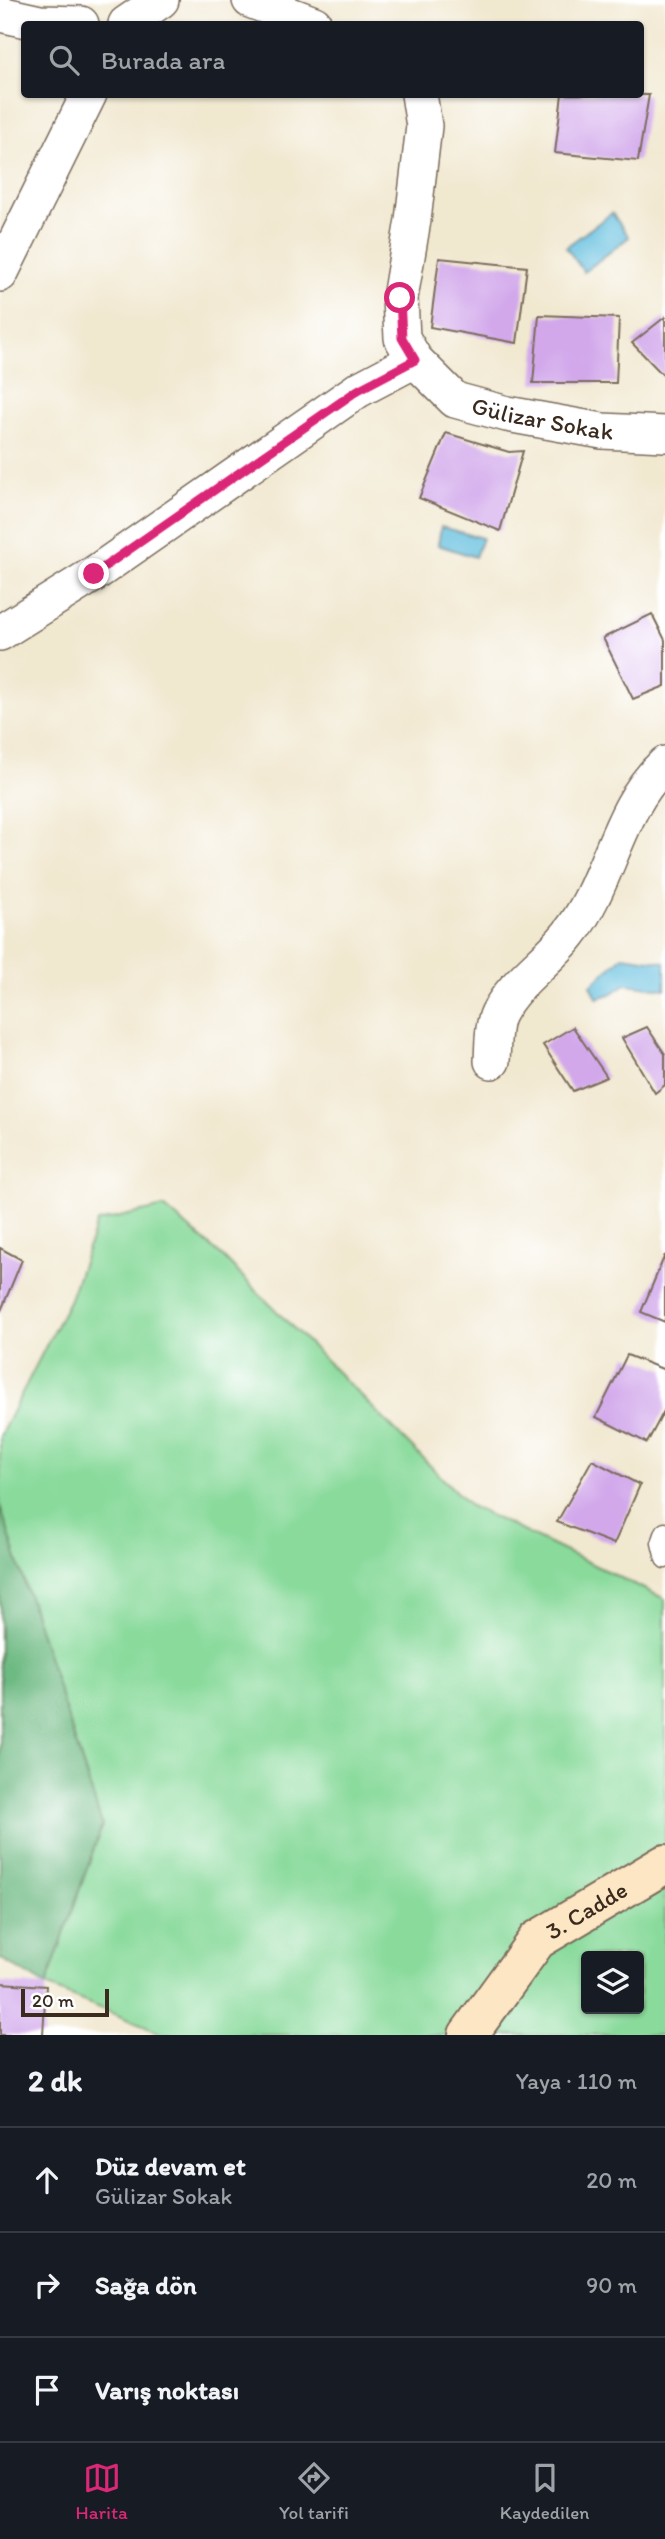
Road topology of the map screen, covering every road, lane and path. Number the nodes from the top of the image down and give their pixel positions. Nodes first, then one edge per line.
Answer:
1 (161, 0) edge
2 (250, 0) edge
3 (0, 14) edge
4 (31, 21) edge
5 (130, 21) edge
6 (306, 21) edge
7 (87, 98) edge
8 (420, 98) edge
9 (0, 274) edge
10 (415, 360) junction
11 (665, 434) edge
12 (0, 633) edge
13 (665, 764) edge
14 (492, 1061) dead end
15 (665, 1532) edge
16 (665, 1559) edge
17 (665, 1864) edge
18 (468, 2035) edge

1 - 5 street
2 - 6 street
3 - 4 street
7 - 9 street
8 - 10 street, Gülizar Sokak
10 - 11 street, Gülizar Sokak
10 - 12 street
13 - 14 street
15 - 16 lane
17 - 18 main road, 3. Cadde

